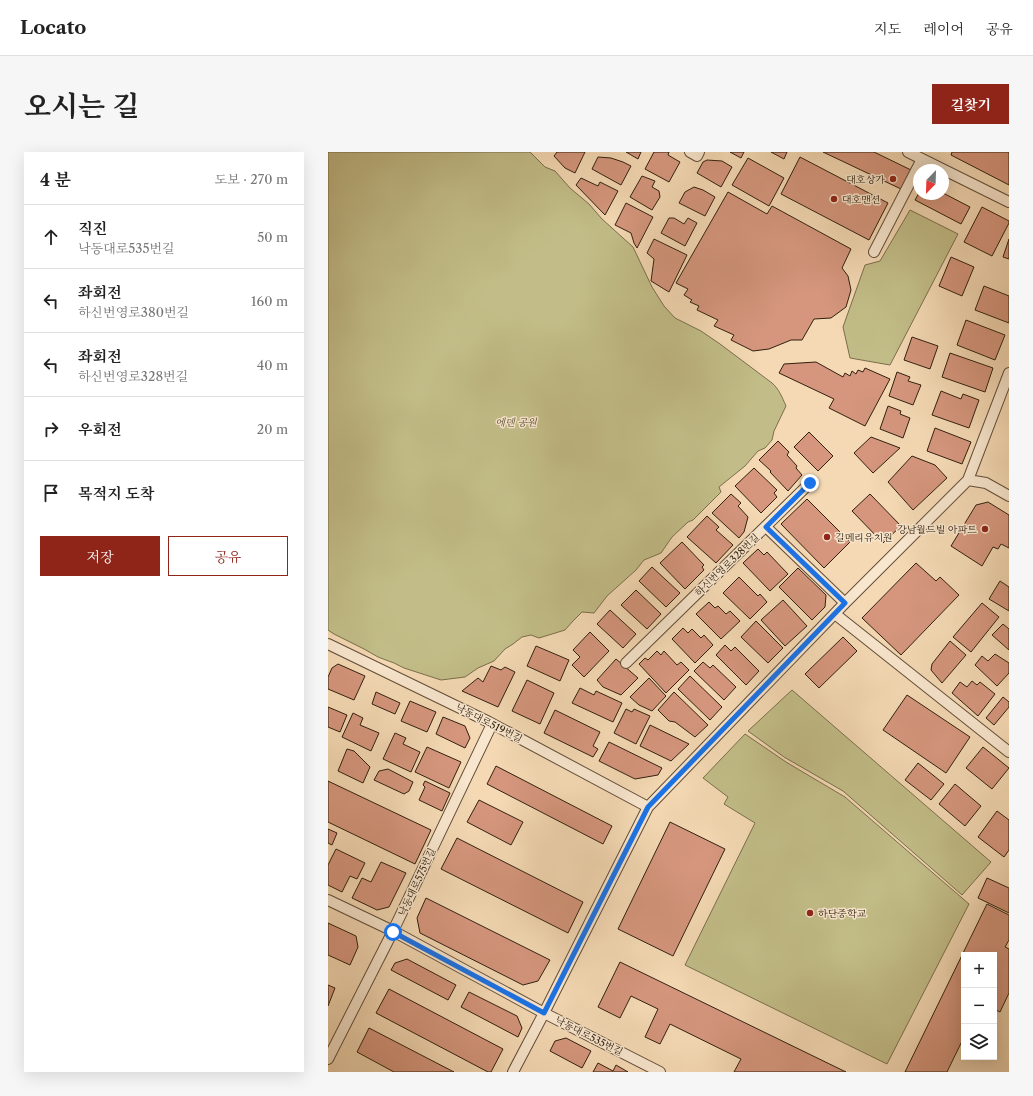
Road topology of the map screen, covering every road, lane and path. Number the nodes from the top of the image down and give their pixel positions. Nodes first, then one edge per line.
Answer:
1 (690, 152) edge
2 (698, 152) edge
3 (908, 152) edge
4 (922, 159) junction
5 (1009, 202) edge
6 (874, 252) dead end
7 (1009, 373) edge
8 (968, 480) junction
9 (810, 483) dead end
10 (1009, 496) edge
11 (766, 527) junction
12 (845, 603) junction
13 (835, 614) junction
14 (329, 649) edge
15 (626, 663) dead end
16 (492, 724) junction
17 (1009, 752) edge
18 (648, 807) junction
19 (328, 900) edge
20 (393, 932) junction
21 (544, 1013) junction
22 (328, 1059) edge
23 (513, 1072) edge
24 (660, 1072) edge

1 - 2 lane
3 - 4 lane
4 - 5 lane
4 - 6 lane
7 - 8 lane
8 - 10 lane
8 - 12 lane
9 - 11 lane
11 - 12 lane, 하신번영로328번길
11 - 15 lane, 하신번영로328번길
12 - 13 lane
13 - 17 lane
13 - 18 lane
14 - 16 lane, 낙동대로519번길
16 - 18 lane, 낙동대로519번길
16 - 20 lane, 낙동대로575번길
18 - 21 lane
19 - 20 lane, 낙동대로535번길
20 - 21 lane, 낙동대로535번길
20 - 22 lane, 낙동대로575번길
21 - 23 lane
21 - 24 lane, 낙동대로535번길

